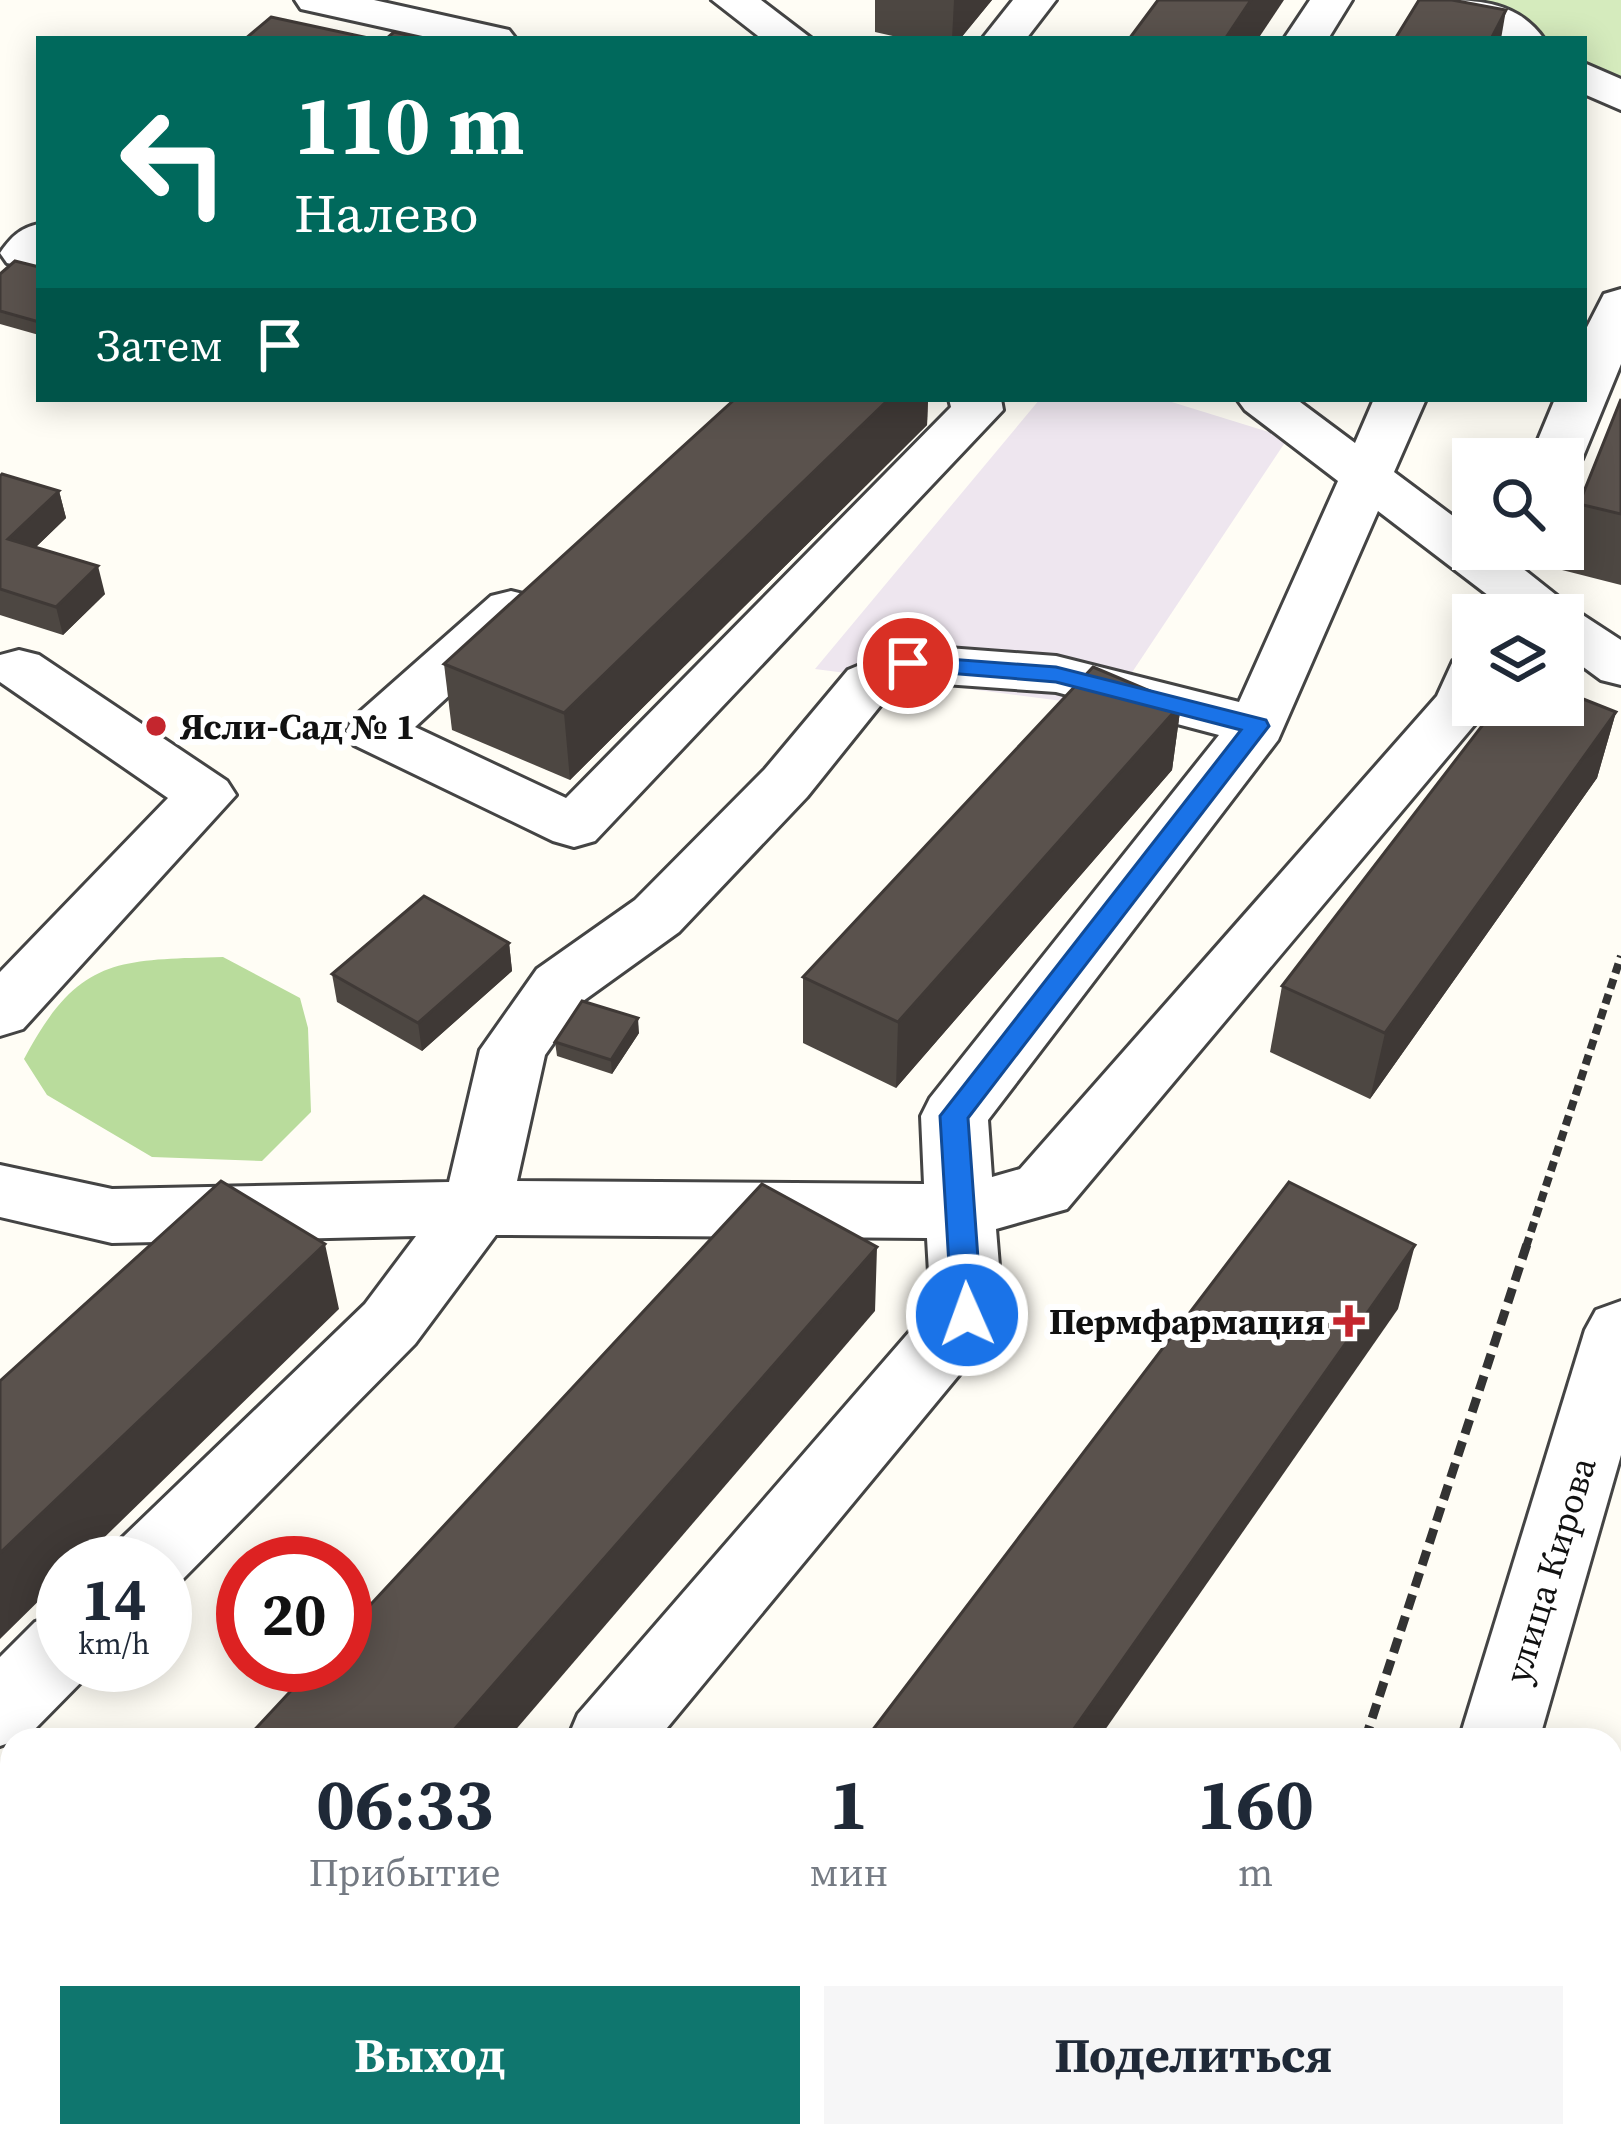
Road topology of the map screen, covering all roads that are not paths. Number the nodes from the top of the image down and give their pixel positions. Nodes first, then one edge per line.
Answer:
1 (506, 0) edge
2 (1035, 0) edge
3 (1331, 0) edge
4 (1461, 0) edge
5 (748, 3) edge
6 (299, 4) edge
7 (479, 36) edge
8 (486, 36) edge
9 (786, 36) edge
10 (1006, 36) edge
11 (1308, 36) edge
12 (1517, 36) edge
13 (1587, 78) edge
14 (1621, 97) edge
15 (1621, 304) edge
16 (1587, 384) edge
17 (976, 402) edge
18 (1267, 402) edge
19 (1399, 402) edge
20 (1580, 402) edge
21 (1565, 438) edge
22 (1364, 477) junction
23 (548, 573) edge
24 (1505, 582) edge
25 (1584, 640) edge
26 (1621, 667) edge
27 (19, 668) dead end
28 (1452, 716) edge
29 (1257, 726) junction
30 (0, 1012) edge
31 (0, 1191) edge
32 (477, 1208) junction
33 (963, 1211) junction
34 (1621, 1330) edge
35 (175, 1536) edge
36 (36, 1674) edge
37 (0, 1710) edge
38 (617, 1728) edge
39 (1503, 1728) edge

1 - 8 street
2 - 10 street
3 - 11 street
4 - 12 street
5 - 9 street
6 - 7 street
13 - 14 street
15 - 16 street
17 - 23 street
18 - 22 street
19 - 22 street
20 - 21 street
22 - 24 street
22 - 29 street
25 - 26 street
27 - 30 street
28 - 33 street
29 - 32 street
29 - 33 street
31 - 32 street
32 - 33 street
32 - 35 street
33 - 38 street
34 - 39 street, улица Кирова
36 - 37 street

